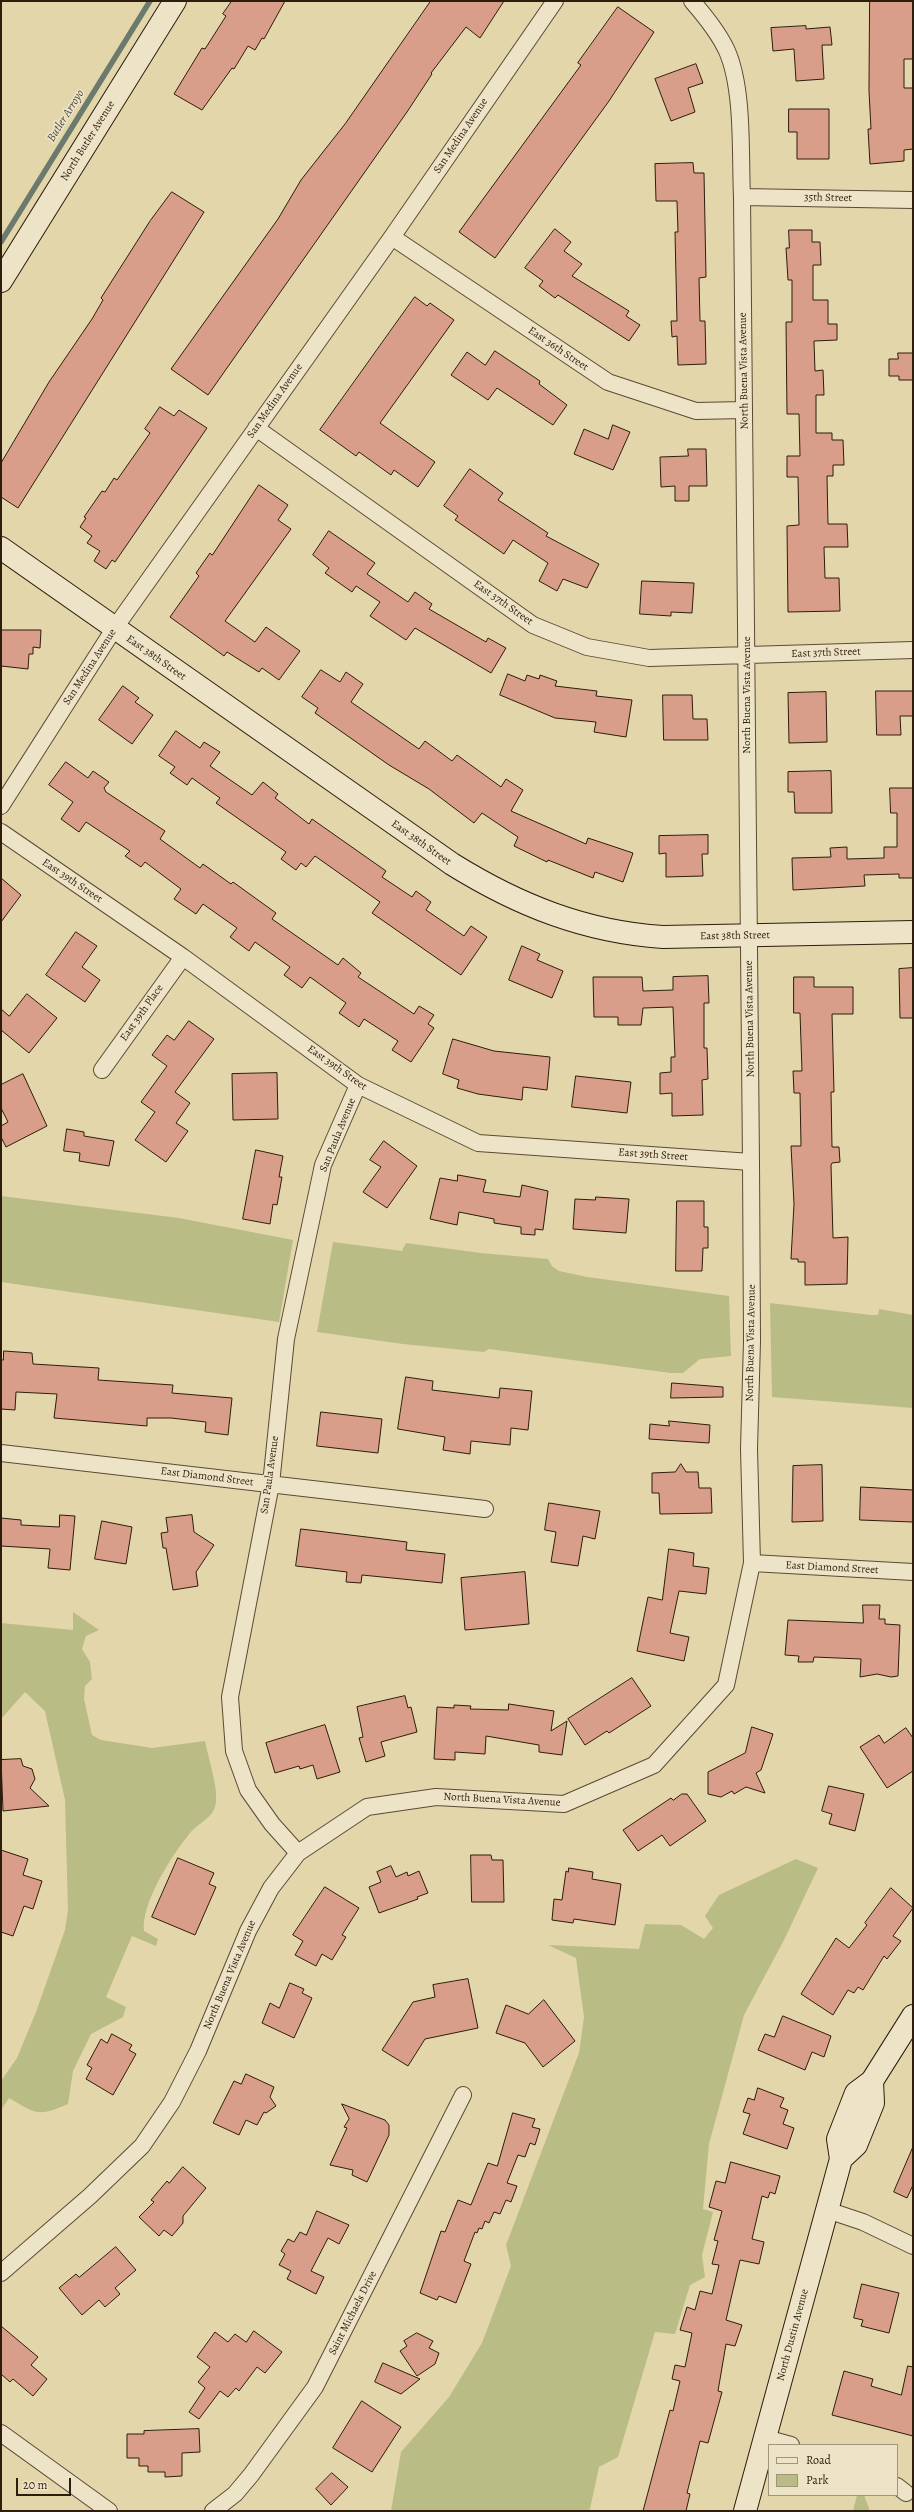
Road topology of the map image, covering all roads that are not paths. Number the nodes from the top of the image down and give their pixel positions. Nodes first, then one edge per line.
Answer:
1 (175, 1) edge
2 (555, 1) edge
3 (692, 1) edge
4 (742, 197) junction
5 (913, 200) edge
6 (392, 237) junction
7 (1, 281) edge
8 (744, 410) junction
9 (256, 428) junction
10 (1, 548) edge
11 (114, 629) junction
12 (913, 650) edge
13 (747, 656) junction
14 (1, 806) edge
15 (1, 832) edge
16 (913, 932) edge
17 (749, 936) junction
18 (183, 957) junction
19 (102, 1070) dead end
20 (358, 1085) junction
21 (751, 1162) junction
22 (1, 1453) edge
23 (271, 1484) junction
24 (485, 1509) dead end
25 (752, 1563) junction
26 (913, 1572) edge
27 (298, 1852) junction
28 (913, 2016) edge
29 (464, 2095) dead end
30 (827, 2210) junction
31 (913, 2246) edge
32 (1, 2273) edge
33 (1, 2433) edge
34 (765, 2438) junction
35 (786, 2444) edge
36 (100, 2509) edge
37 (213, 2511) edge
38 (745, 2511) edge

1 - 7 street, North Butler Avenue
2 - 6 street, San Medina Avenue
3 - 4 street, North Buena Vista Avenue
4 - 5 street, 35th Street
4 - 8 street, North Buena Vista Avenue
6 - 8 street, East 36th Street
6 - 9 street, San Medina Avenue
8 - 13 street, North Buena Vista Avenue
9 - 11 street, San Medina Avenue
9 - 13 street, East 37th Street
10 - 11 street, East 38th Street
11 - 14 street, San Medina Avenue
11 - 17 street, East 38th Street
12 - 13 street, East 37th Street
13 - 17 street, North Buena Vista Avenue
15 - 18 street, East 39th Street
16 - 17 street, East 38th Street
17 - 21 street, North Buena Vista Avenue
18 - 19 street, East 39th Place
18 - 20 street, East 39th Street
20 - 21 street, East 39th Street
20 - 23 street, San Paula Avenue
21 - 25 street, North Buena Vista Avenue
22 - 23 street, East Diamond Street
23 - 24 street, East Diamond Street
23 - 27 street, San Paula Avenue
25 - 26 street, East Diamond Street
25 - 27 street, North Buena Vista Avenue
27 - 32 street, North Buena Vista Avenue
28 - 30 street, North Dustin Avenue
29 - 37 street, Saint Michaels Drive
30 - 31 street
30 - 34 street, North Dustin Avenue
33 - 36 street
34 - 35 street
34 - 38 street, North Dustin Avenue

